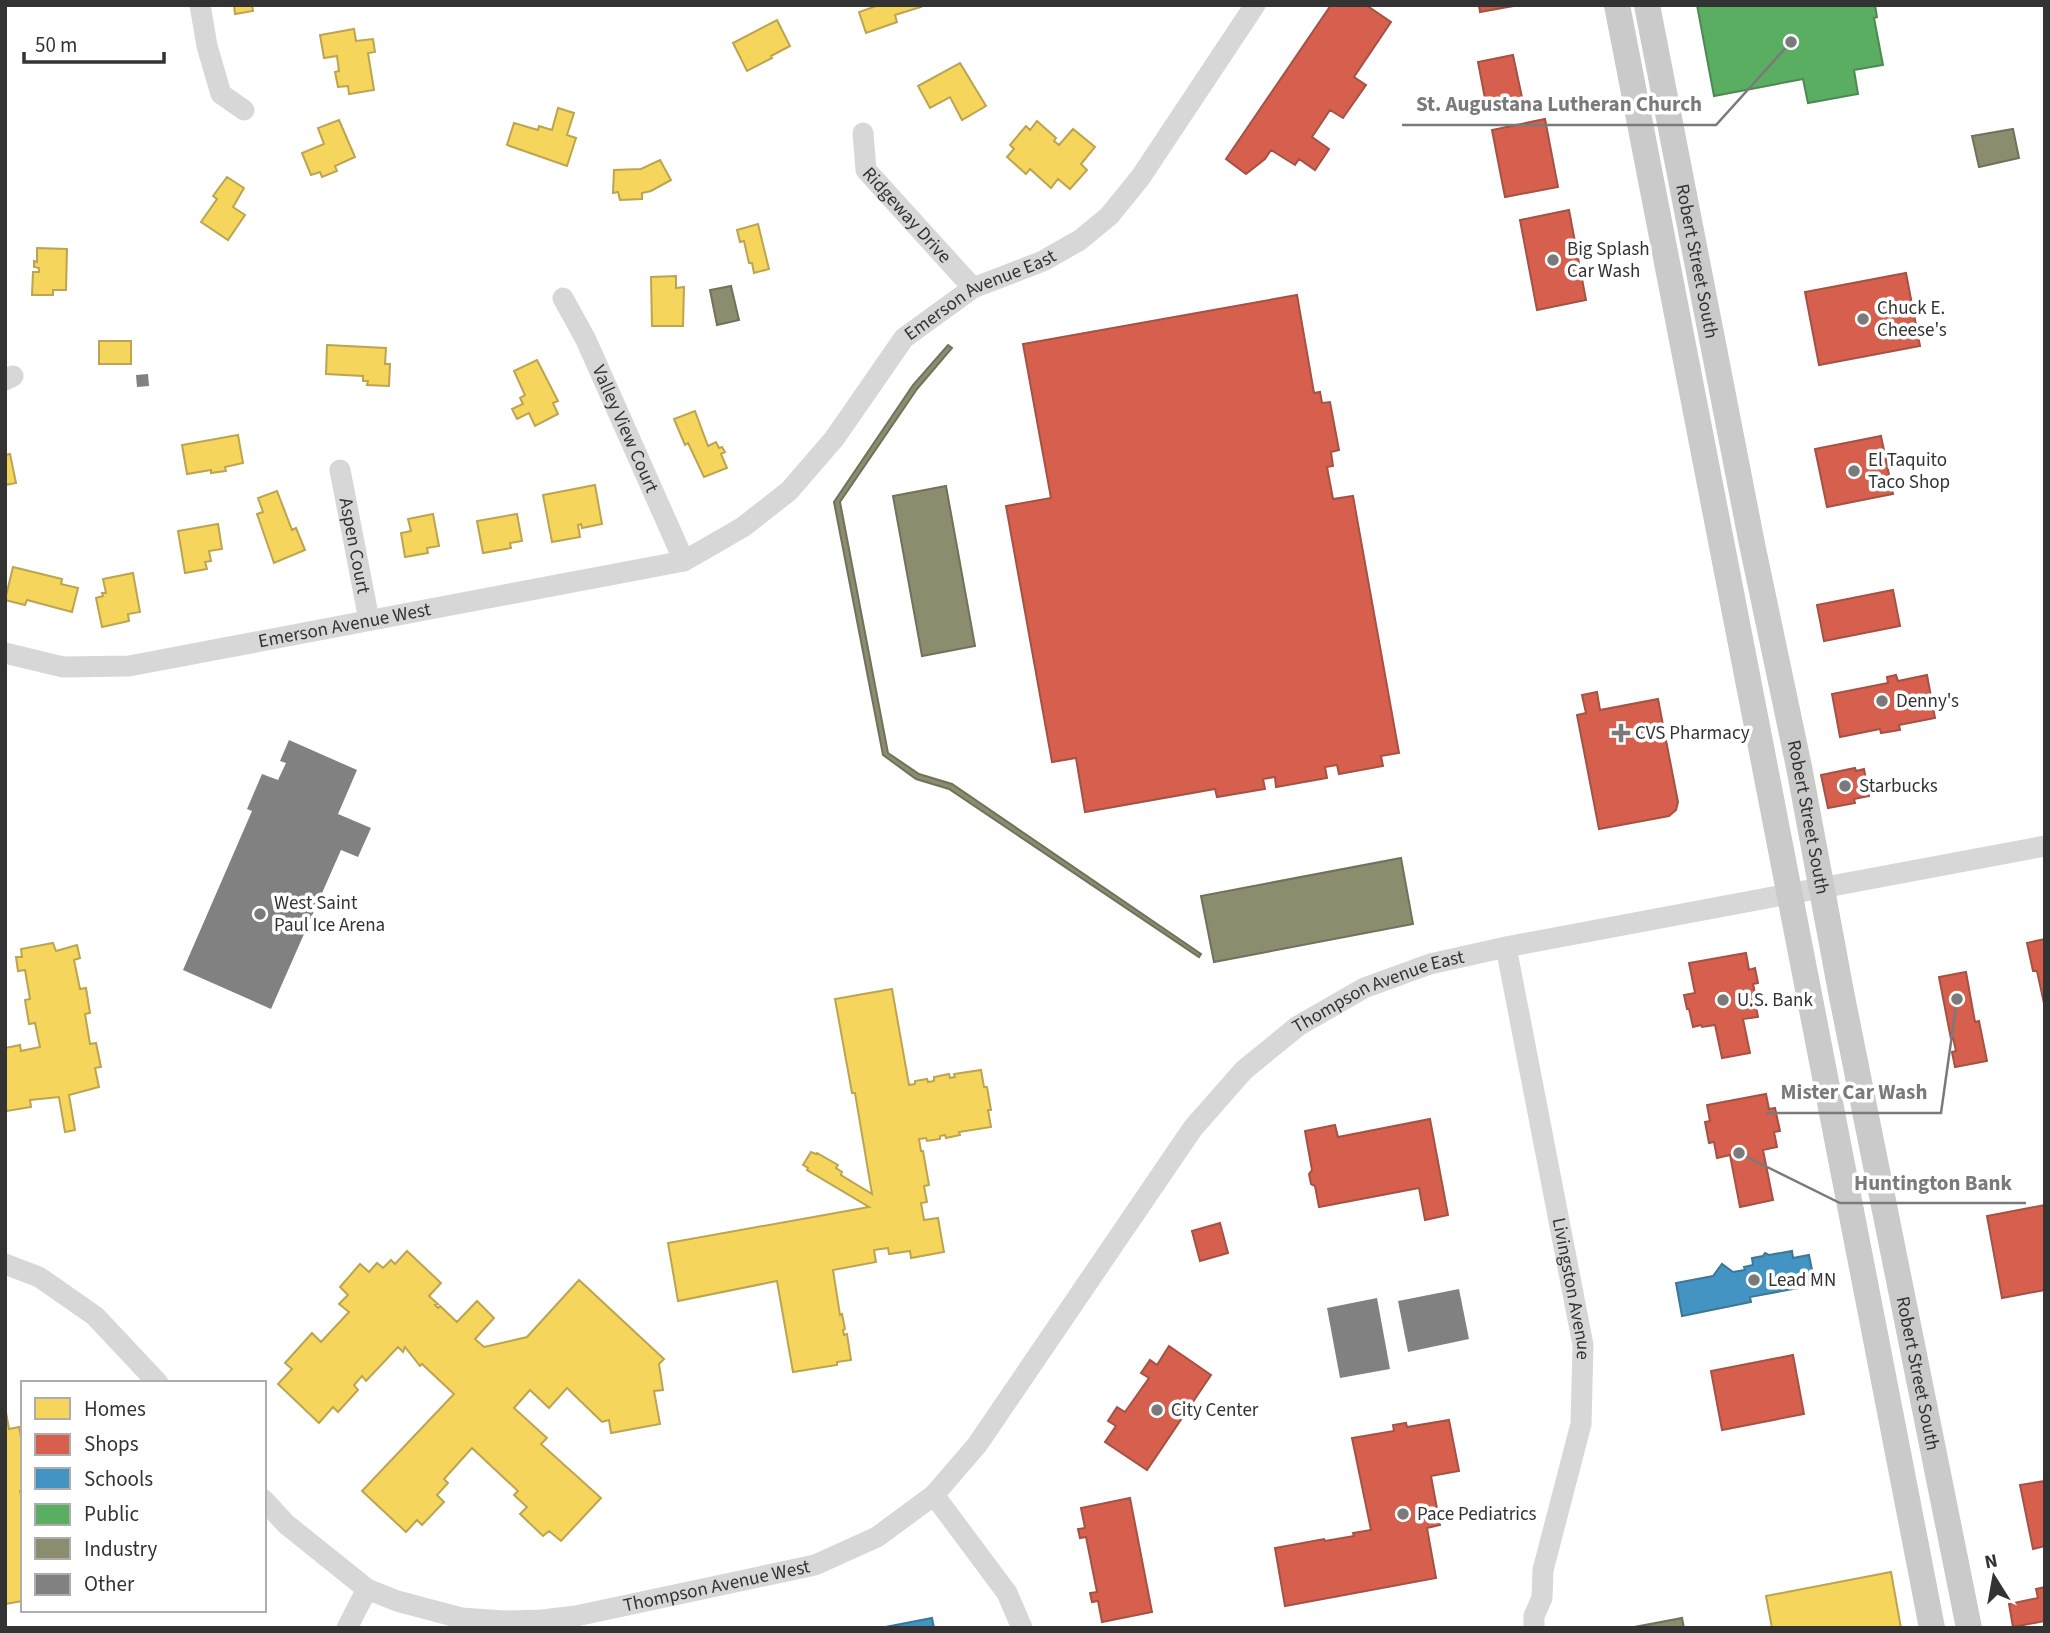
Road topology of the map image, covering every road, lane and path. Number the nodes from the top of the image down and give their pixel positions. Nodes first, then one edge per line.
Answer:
1 (200, 5) edge
2 (1255, 5) edge
3 (1617, 5) edge
4 (1647, 5) edge
5 (244, 110) dead end
6 (863, 133) dead end
7 (973, 288) junction
8 (563, 298) dead end
9 (1687, 371) junction
10 (1722, 393) junction
11 (340, 470) dead end
12 (684, 561) junction
13 (369, 620) junction
14 (5, 653) edge
15 (2045, 846) edge
16 (1822, 888) junction
17 (1789, 894) junction
18 (1506, 947) junction
19 (5, 1264) edge
20 (156, 1381) edge
21 (934, 1495) junction
22 (266, 1502) edge
23 (367, 1589) junction
24 (347, 1628) edge
25 (1021, 1628) edge
26 (1534, 1628) edge
27 (1932, 1628) edge
28 (1969, 1628) edge

1 - 5 street
2 - 7 street, Emerson Avenue East
3 - 9 main road, Robert Street South
4 - 10 main road, Robert Street South
6 - 7 street, Ridgeway Drive
7 - 12 street, Emerson Avenue East
8 - 12 street, Valley View Court
9 - 10 main road
9 - 17 main road, Robert Street South
10 - 16 main road, Robert Street South
11 - 13 street, Aspen Court
12 - 13 street, Emerson Avenue West
13 - 14 street, Emerson Avenue West
15 - 16 street, Thompson Avenue East
16 - 17 street, Thompson Avenue East
16 - 28 main road, Robert Street South
17 - 18 street, Thompson Avenue East
17 - 27 main road, Robert Street South
18 - 21 street, Thompson Avenue East
18 - 26 street, Livingston Avenue
19 - 20 street
21 - 23 street, Thompson Avenue West
21 - 25 street
22 - 23 street, Thompson Avenue West
23 - 24 street

